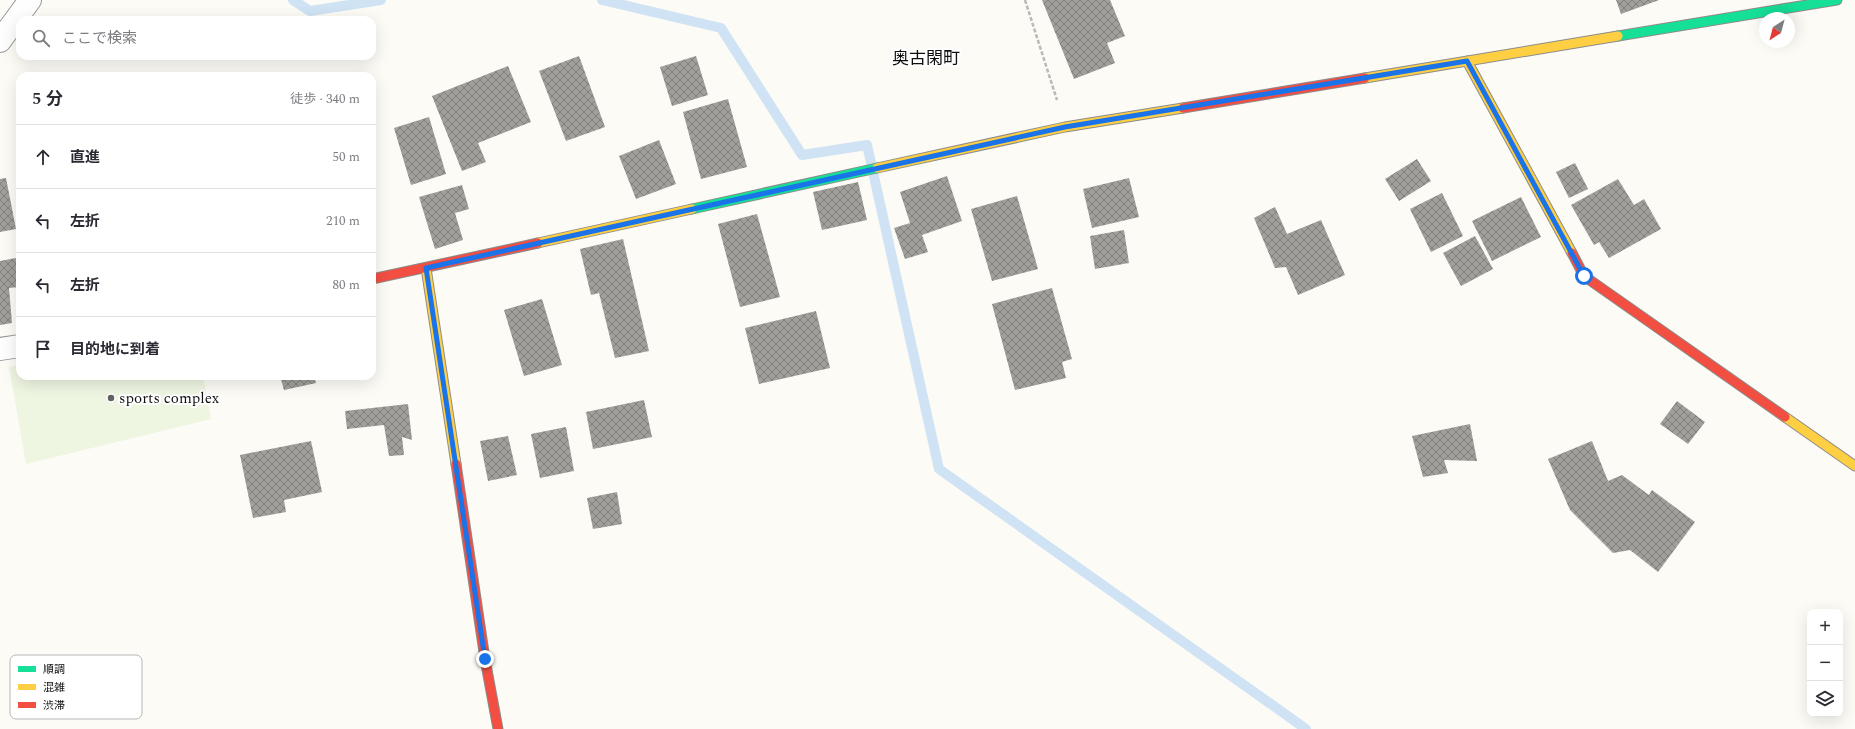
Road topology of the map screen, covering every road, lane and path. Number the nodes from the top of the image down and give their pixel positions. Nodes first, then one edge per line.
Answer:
1 (30, 0) edge
2 (1025, 0) edge
3 (1837, 0) edge
4 (18, 16) edge
5 (16, 19) edge
6 (0, 41) edge
7 (1467, 61) junction
8 (1065, 127) junction
9 (426, 268) junction
10 (376, 278) edge
11 (16, 347) edge
12 (0, 349) edge
13 (1855, 466) edge
14 (498, 729) edge

1 - 4 street
2 - 8 path
3 - 7 street
5 - 6 street
7 - 8 street
7 - 13 street
8 - 9 street
9 - 10 street
9 - 14 street
11 - 12 street

